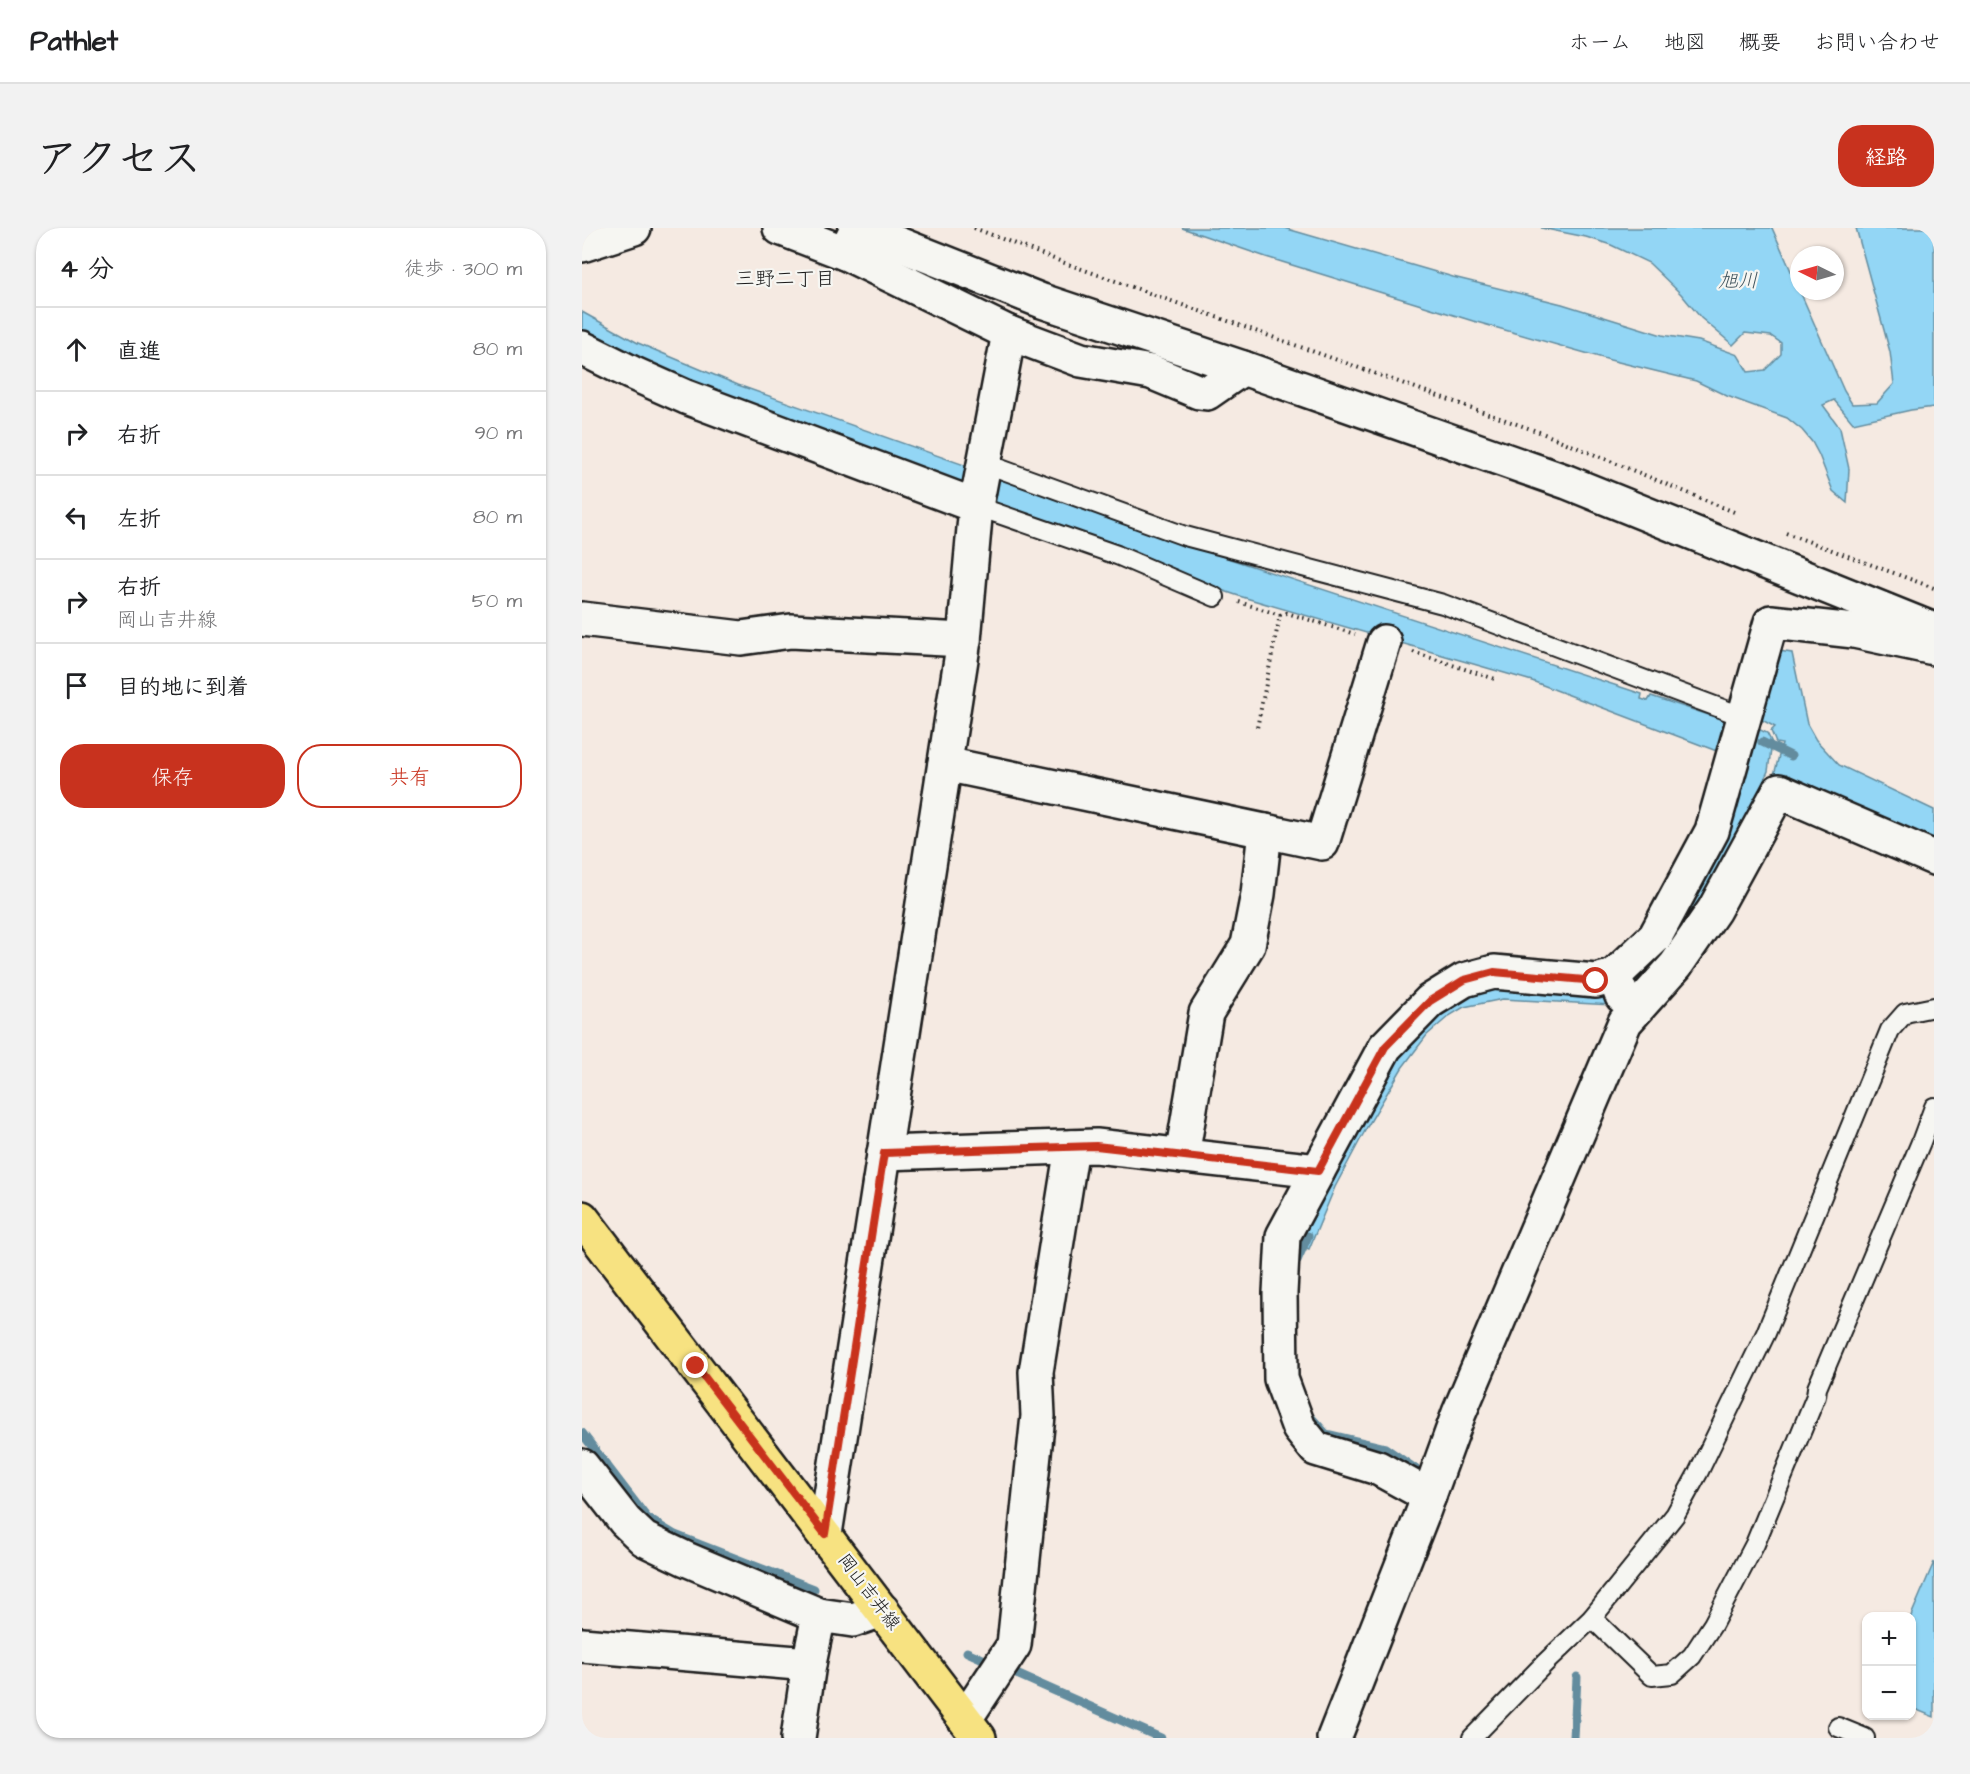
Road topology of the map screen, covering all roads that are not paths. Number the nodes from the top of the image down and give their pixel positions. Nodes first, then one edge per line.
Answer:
1 (634, 228) edge
2 (780, 228) edge
3 (853, 236) edge
4 (582, 244) edge
5 (1009, 333) junction
6 (582, 348) edge
7 (1242, 368) junction
8 (983, 465) junction
9 (977, 503) junction
10 (1215, 597) road end
11 (582, 619) edge
12 (1934, 630) edge
13 (964, 640) junction
14 (1384, 642) road end
15 (1934, 648) edge
16 (1744, 717) junction
17 (945, 764) junction
18 (1265, 831) junction
19 (1934, 858) edge
20 (1614, 976) junction
21 (1934, 1007) edge
22 (1630, 1017) junction
23 (1934, 1107) edge
24 (1072, 1147) junction
25 (884, 1153) junction
26 (1182, 1156) junction
27 (1318, 1171) junction
28 (582, 1218) edge
29 (582, 1466) edge
30 (1429, 1496) junction
31 (825, 1534) junction
32 (882, 1610) junction
33 (819, 1615) junction
34 (1592, 1618) junction
35 (582, 1645) edge
36 (809, 1664) junction
37 (1838, 1727) dead end
38 (972, 1729) edge
39 (798, 1738) edge
40 (1334, 1738) edge
41 (1472, 1738) edge
42 (1864, 1738) edge

1 - 4 street
2 - 3 street
3 - 5 street
3 - 7 street
5 - 7 street
5 - 8 street
6 - 9 street
7 - 12 street
8 - 9 street
8 - 16 lane
9 - 10 lane
9 - 13 street
11 - 13 street
13 - 17 street
14 - 18 street
15 - 16 street
16 - 20 street
17 - 18 street
17 - 25 street
18 - 26 street
19 - 22 street
20 - 22 street
20 - 27 street
21 - 34 lane
22 - 30 street
23 - 34 lane
24 - 25 street
24 - 26 street
24 - 38 street
25 - 31 street
26 - 27 street
27 - 30 street
28 - 31 main road, 岡山吉井線
29 - 33 street
30 - 40 street
31 - 32 main road, 岡山吉井線
32 - 33 street
32 - 38 main road, 岡山吉井線
33 - 36 street
34 - 41 lane
35 - 36 street
36 - 39 street
37 - 42 lane

